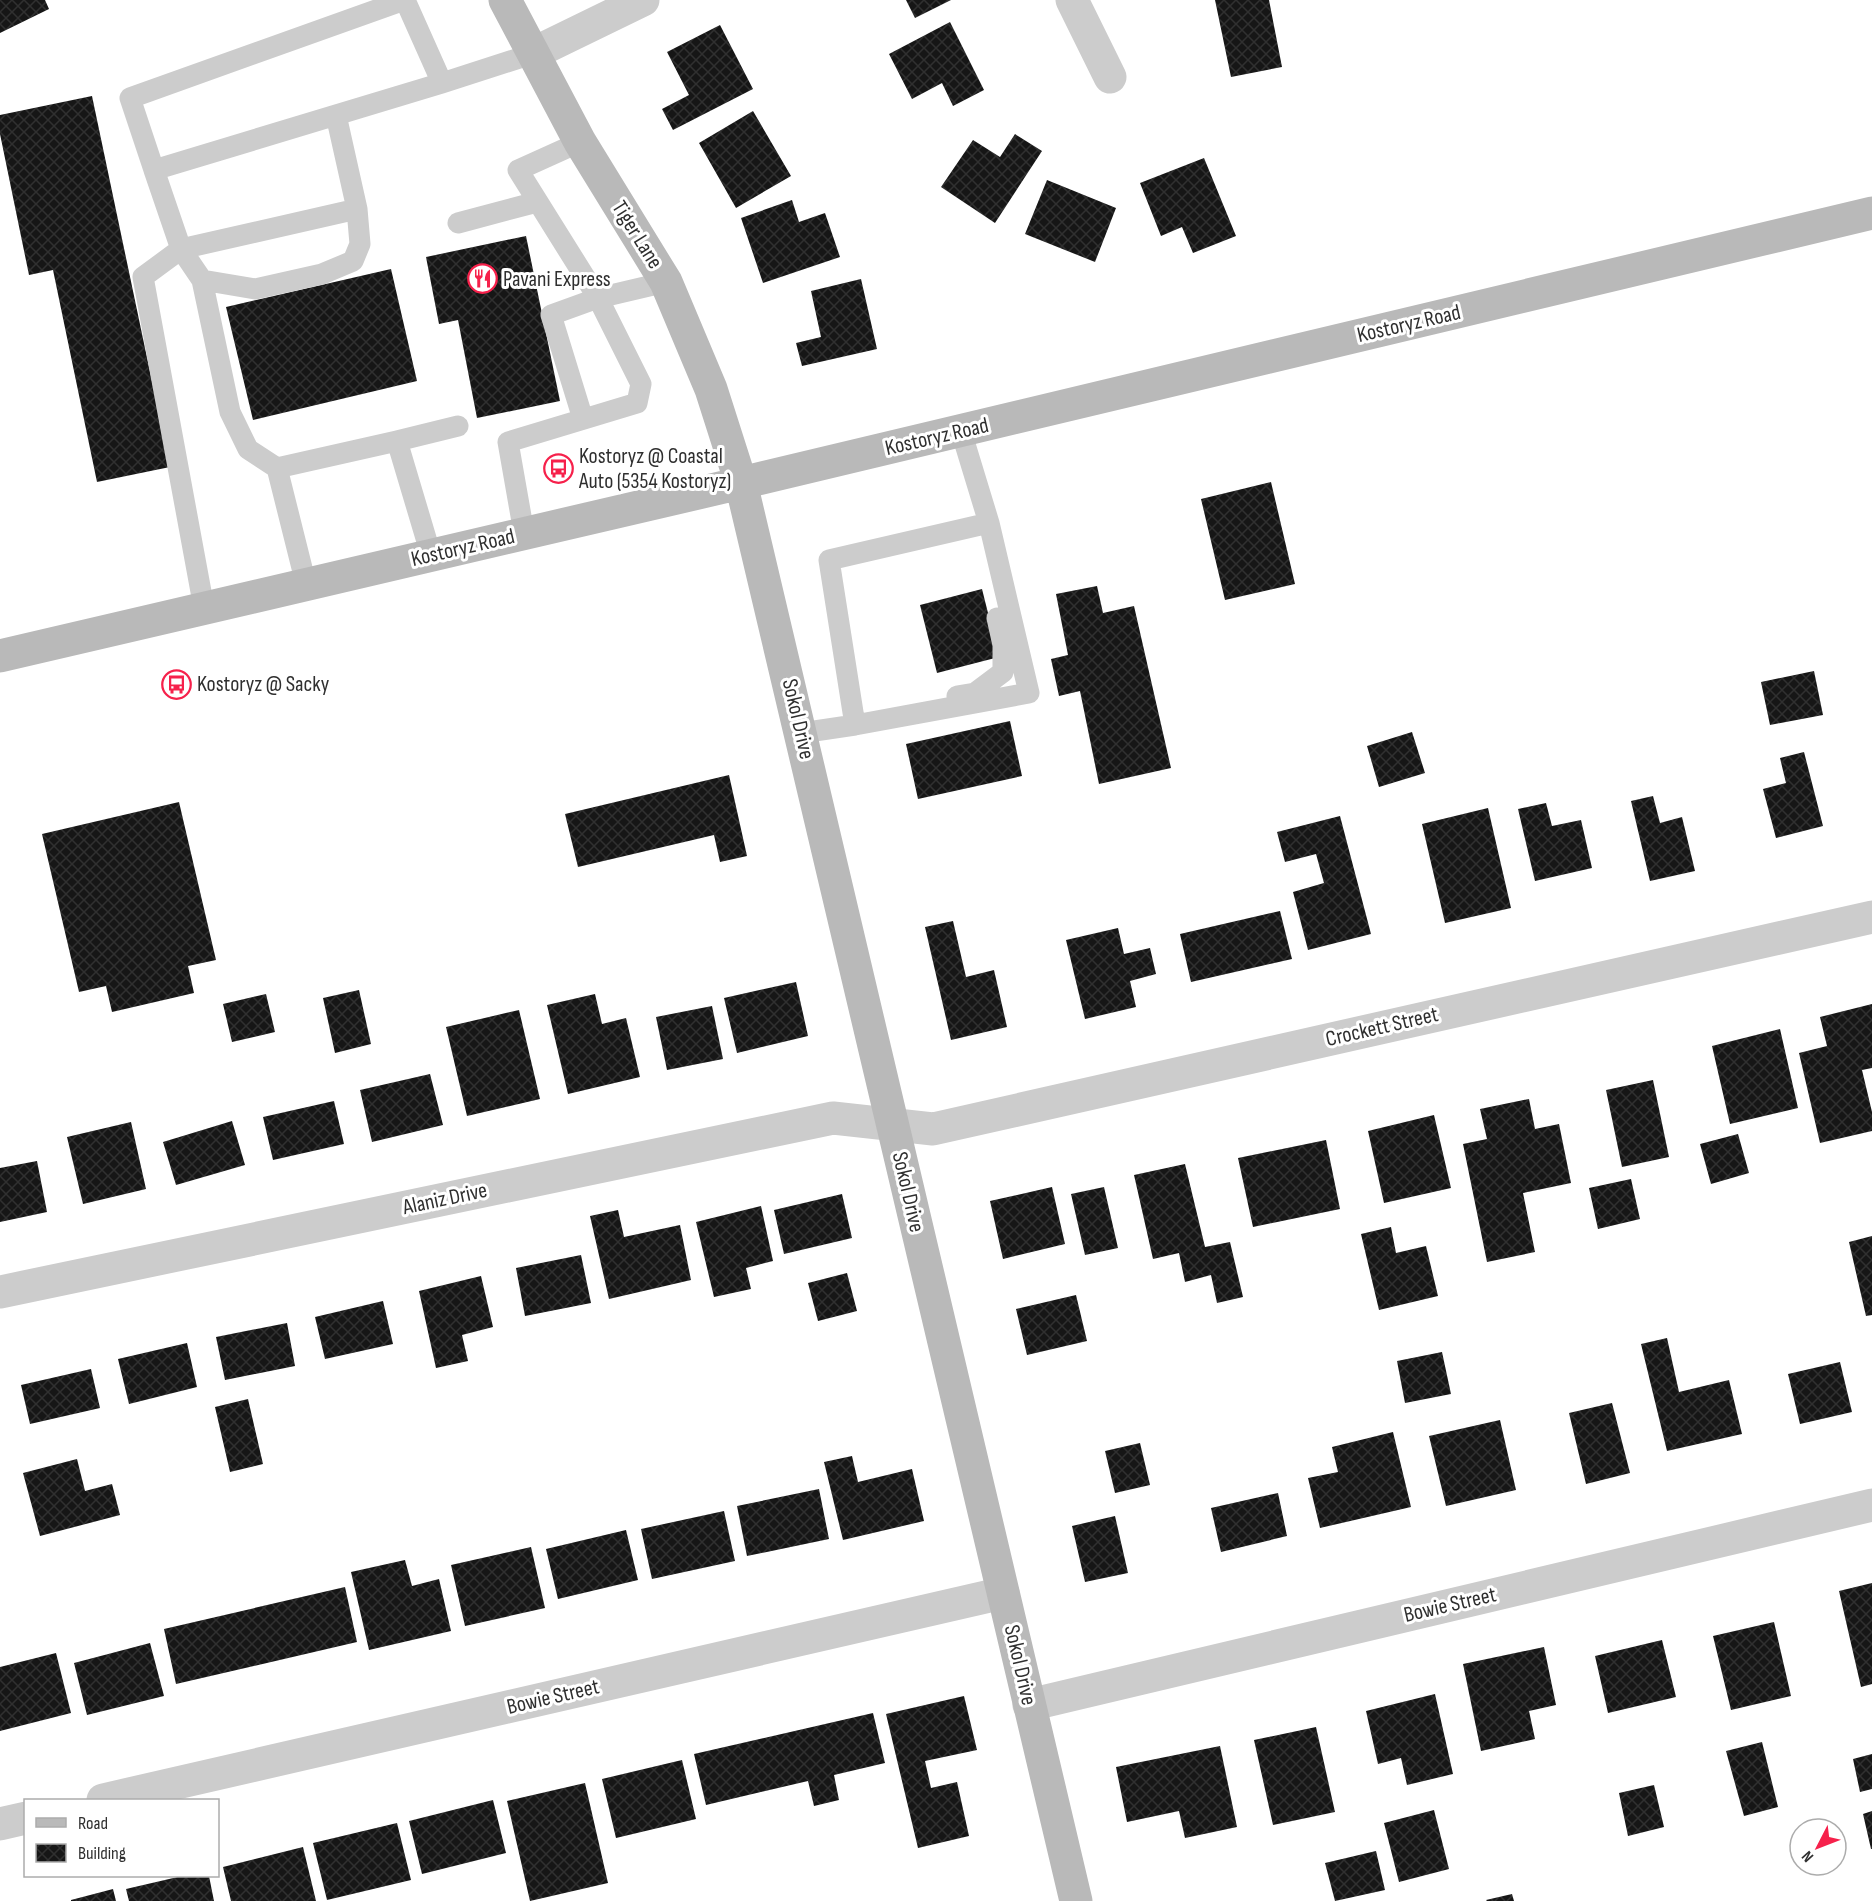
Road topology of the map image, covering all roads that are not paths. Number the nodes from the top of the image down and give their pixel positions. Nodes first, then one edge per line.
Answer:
1 (405, 0) edge
2 (505, 0) edge
3 (643, 0) edge
4 (1072, 0) edge
5 (532, 54) junction
6 (1110, 76) dead end
7 (442, 83) junction
8 (336, 115) junction
9 (580, 142) junction
10 (154, 170) junction
11 (537, 202) junction
12 (357, 209) junction
13 (1872, 213) edge
14 (458, 223) dead end
15 (181, 249) junction
16 (202, 280) junction
17 (666, 282) junction
18 (598, 298) junction
19 (583, 419) junction
20 (458, 426) dead end
21 (961, 431) junction
22 (397, 441) junction
23 (277, 468) junction
24 (741, 483) junction
25 (988, 523) junction
26 (524, 533) junction
27 (431, 555) junction
28 (998, 564) junction
29 (306, 584) junction
30 (204, 608) junction
31 (0, 656) edge
32 (887, 720) junction
33 (855, 725) junction
34 (801, 733) junction
35 (1872, 917) edge
36 (892, 1125) junction
37 (0, 1292) edge
38 (1872, 1505) edge
39 (1003, 1593) junction
40 (1029, 1705) junction
41 (107, 1799) edge
42 (24, 1818) edge
43 (0, 1824) edge
44 (1076, 1901) edge

1 - 7 lane
1 - 10 lane
2 - 5 street, Tiger Lane
3 - 5 street
4 - 6 street
5 - 7 lane
5 - 9 street, Tiger Lane
7 - 8 lane
8 - 10 lane
8 - 12 lane
9 - 11 lane
9 - 17 street, Tiger Lane
10 - 15 lane
11 - 14 lane
11 - 18 lane
12 - 15 lane
12 - 16 lane
13 - 21 street, Kostoryz Road
15 - 16 lane
15 - 30 lane
16 - 23 lane
17 - 18 lane
17 - 24 street, Tiger Lane
18 - 19 lane
18 - 19 lane
19 - 26 lane
20 - 22 lane
21 - 24 street, Kostoryz Road
21 - 25 lane
22 - 23 lane
22 - 27 lane
23 - 29 lane
24 - 26 street, Kostoryz Road
24 - 34 street, Sokol Drive
25 - 28 lane
25 - 33 lane
26 - 27 street, Kostoryz Road
27 - 29 street, Kostoryz Road
28 - 32 lane
28 - 32 lane
29 - 30 street, Kostoryz Road
30 - 31 street, Kostoryz Road
32 - 33 lane
33 - 34 lane
34 - 36 street, Sokol Drive
35 - 36 street, Crockett Street
36 - 37 street, Alaniz Drive
36 - 39 street, Sokol Drive
38 - 40 street, Bowie Street
39 - 40 street, Sokol Drive
39 - 41 street, Bowie Street
40 - 44 street, Sokol Drive
42 - 43 street

